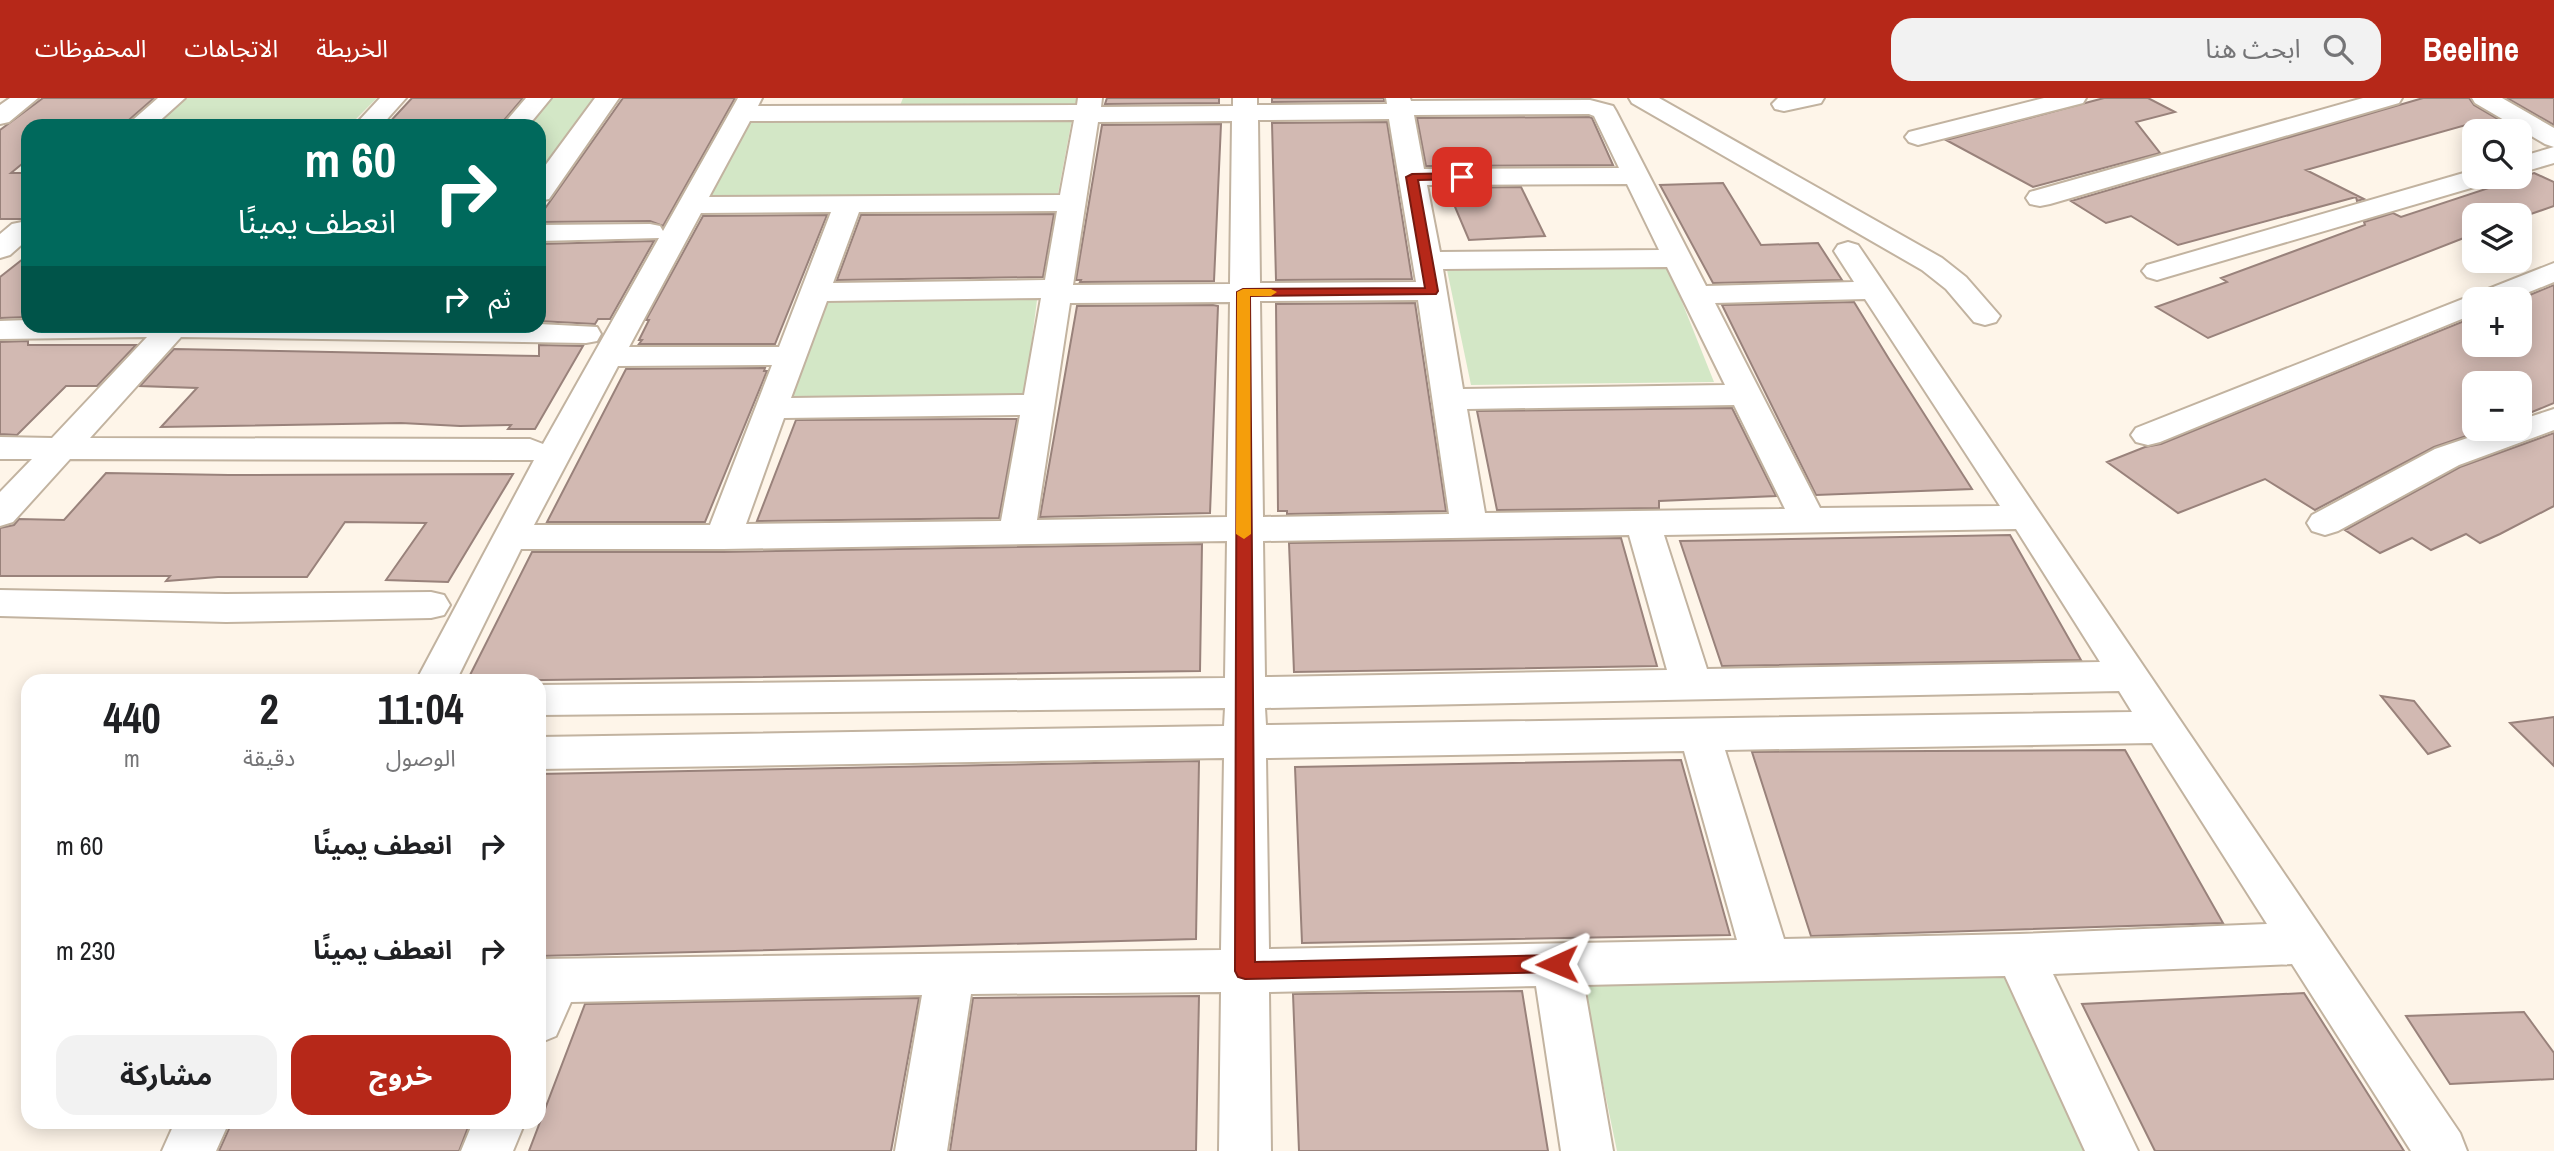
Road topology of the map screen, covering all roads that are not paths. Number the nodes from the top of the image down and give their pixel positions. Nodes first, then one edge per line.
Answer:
1 (26, 98) edge
2 (173, 98) edge
3 (394, 98) edge
4 (539, 98) edge
5 (607, 98) edge
6 (1641, 98) edge
7 (1812, 98) edge
8 (2074, 98) edge
9 (2294, 98) edge
10 (2390, 98) edge
11 (2484, 98) edge
12 (1784, 104) dead end
13 (746, 106) edge
14 (889, 106) edge
15 (1245, 106) edge
16 (1399, 106) edge
17 (1088, 108) edge
18 (2330, 114) junction
19 (0, 117) edge
20 (148, 119) edge
21 (373, 119) edge
22 (521, 119) edge
23 (1918, 137) dead end
24 (2554, 139) edge
25 (2554, 155) edge
26 (2532, 161) edge
27 (1637, 176) junction
28 (1412, 177) junction
29 (2462, 182) edge
30 (546, 183) edge
31 (2040, 198) dead end
32 (1074, 203) junction
33 (848, 204) junction
34 (689, 205) junction
35 (650, 232) dead end
36 (546, 233) edge
37 (1848, 251) dead end
38 (1678, 258) junction
39 (1427, 261) junction
40 (2157, 271) dead end
41 (2554, 272) edge
42 (2517, 287) edge
43 (1874, 290) junction
44 (1432, 291) junction
45 (815, 292) junction
46 (1059, 292) junction
47 (1243, 292) junction
48 (1696, 295) junction
49 (2462, 309) edge
50 (1985, 316) dead end
51 (0, 330) edge
52 (21, 330) edge
53 (164, 333) edge
54 (526, 333) edge
55 (586, 334) dead end
56 (789, 356) junction
57 (608, 357) junction
58 (1746, 395) junction
59 (1449, 399) junction
60 (1040, 405) junction
61 (771, 408) junction
62 (2554, 419) edge
63 (2148, 435) dead end
64 (0, 448) edge
65 (61, 448) junction
66 (530, 450) dead end
67 (0, 514) edge
68 (2026, 517) junction
69 (1808, 520) junction
70 (1643, 523) junction
71 (2325, 523) dead end
72 (1469, 525) junction
73 (1244, 530) junction
74 (1017, 531) junction
75 (509, 537) junction
76 (723, 537) junction
77 (0, 603) edge
78 (431, 605) dead end
79 (440, 674) edge
80 (2131, 676) junction
81 (1691, 683) junction
82 (1244, 693) junction
83 (546, 699) edge
84 (2164, 727) junction
85 (1700, 735) junction
86 (1244, 742) junction
87 (546, 753) edge
88 (2306, 943) junction
89 (2019, 955) junction
90 (1766, 958) junction
91 (1557, 964) junction
92 (1245, 971) junction
93 (950, 972) junction
94 (546, 994) edge
95 (199, 1129) edge
96 (496, 1129) edge
97 (188, 1151) edge
98 (487, 1151) edge
99 (922, 1151) edge
100 (1245, 1151) edge
101 (1587, 1151) edge
102 (2112, 1151) edge
103 (2441, 1151) edge

1 - 19 street
2 - 20 street
3 - 21 street
4 - 22 street
5 - 30 street
6 - 50 street
7 - 12 street
8 - 23 street
9 - 18 street
10 - 18 street
11 - 24 street
13 - 14 street
13 - 34 street
14 - 17 street
15 - 16 street
15 - 17 street
15 - 47 street
16 - 27 street
16 - 28 street
17 - 32 street
18 - 31 street
25 - 26 street
27 - 28 street
27 - 38 street
28 - 39 street
29 - 40 street
32 - 33 street
32 - 46 street
33 - 34 street
33 - 45 street
34 - 57 street
35 - 36 street
37 - 43 street
38 - 39 street
38 - 48 street
39 - 44 street
41 - 42 street
43 - 48 street
43 - 68 street
44 - 47 street
44 - 59 street
45 - 46 street
45 - 56 street
46 - 47 street
46 - 60 street
47 - 73 street
48 - 58 street
49 - 63 street
51 - 52 street
53 - 65 street
54 - 55 street
56 - 57 street
56 - 61 street
57 - 75 street
58 - 59 street
58 - 69 street
59 - 72 street
60 - 61 street
60 - 74 street
61 - 76 street
62 - 71 street
64 - 65 street
65 - 66 street
65 - 67 street
68 - 69 street
68 - 80 street
69 - 70 street
70 - 72 street
70 - 81 street
72 - 73 street
73 - 74 street
73 - 82 street
74 - 76 street
75 - 76 street
75 - 79 street
77 - 78 street
80 - 81 street
80 - 84 street
81 - 82 street
82 - 83 street
82 - 86 street
84 - 85 street
84 - 88 street
85 - 86 street
85 - 90 street
86 - 87 street
86 - 92 street
88 - 89 street
88 - 103 street
89 - 90 street
89 - 102 street
90 - 91 street
91 - 92 street
91 - 101 street
92 - 93 street
92 - 100 street
93 - 94 street
93 - 99 street
95 - 97 street
96 - 98 street

